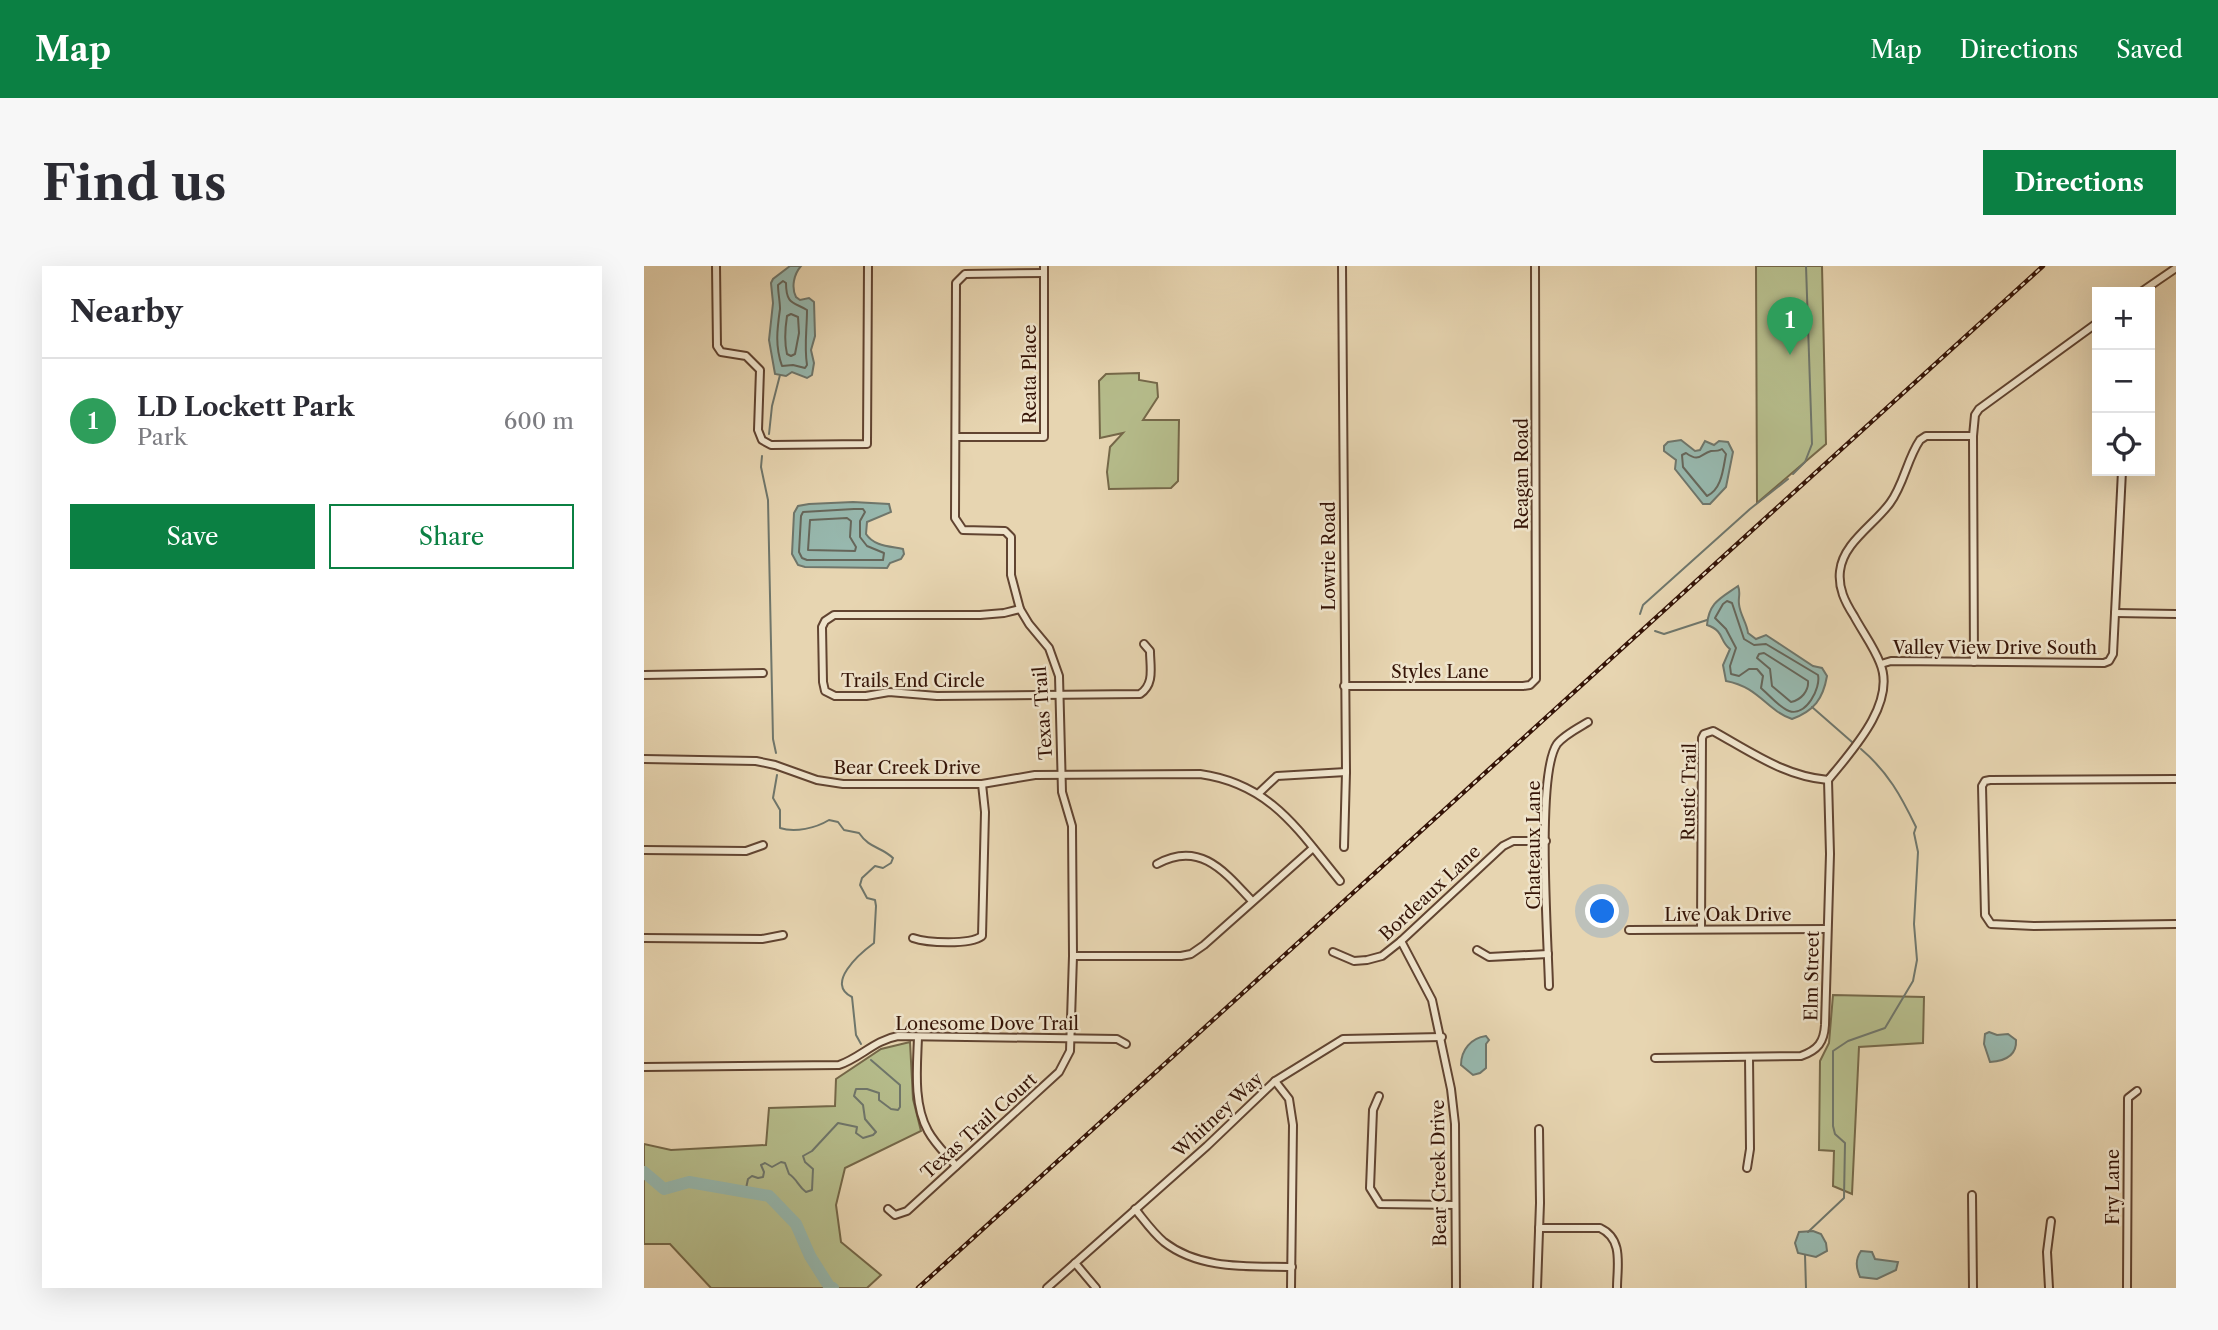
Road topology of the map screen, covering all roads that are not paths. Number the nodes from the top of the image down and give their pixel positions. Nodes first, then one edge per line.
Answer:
1 (716, 266) edge
2 (868, 266) edge
3 (1342, 266) edge
4 (1535, 266) edge
5 (2176, 268) edge
6 (1044, 269) edge
7 (2148, 287) edge
8 (2092, 327) edge
9 (956, 436) junction
10 (1973, 436) junction
11 (2122, 476) edge
12 (1020, 609) junction
13 (2115, 613) junction
14 (2176, 614) edge
15 (1144, 644) dead end
16 (1974, 662) junction
17 (1881, 664) junction
18 (763, 673) dead end
19 (644, 675) edge
20 (1535, 681) joint
21 (1344, 686) junction
22 (1060, 695) junction
23 (1588, 722) dead end
24 (644, 759) edge
25 (1346, 772) junction
26 (1062, 775) junction
27 (2176, 779) edge
28 (1828, 780) junction
29 (982, 784) junction
30 (1259, 793) junction
31 (1546, 841) junction
32 (763, 845) dead end
33 (1343, 847) dead end
34 (1313, 848) junction
35 (644, 850) edge
36 (1157, 864) dead end
37 (1340, 881) dead end
38 (1252, 901) junction
39 (2176, 924) edge
40 (1701, 929) junction
41 (1827, 929) junction
42 (1629, 930) dead end
43 (783, 935) dead end
44 (644, 938) edge
45 (913, 938) dead end
46 (1401, 941) junction
47 (1477, 950) dead end
48 (1333, 952) dead end
49 (1548, 954) junction
50 (1073, 956) junction
51 (1549, 986) dead end
52 (918, 1037) junction
53 (1441, 1037) junction
54 (1070, 1038) junction
55 (1126, 1044) dead end
56 (1749, 1057) junction
57 (1655, 1058) dead end
58 (644, 1067) edge
59 (1275, 1081) junction
60 (2137, 1091) dead end
61 (1379, 1096) dead end
62 (1539, 1129) dead end
63 (957, 1166) junction
64 (1747, 1168) dead end
65 (1972, 1195) dead end
66 (1455, 1205) junction
67 (888, 1209) dead end
68 (1135, 1209) junction
69 (2051, 1221) dead end
70 (1539, 1228) junction
71 (1074, 1263) junction
72 (1292, 1268) junction
73 (1047, 1288) edge
74 (1096, 1288) edge
75 (1291, 1288) edge
76 (1455, 1288) edge
77 (1537, 1288) edge
78 (1617, 1288) edge
79 (1973, 1288) edge
80 (2049, 1288) edge
81 (2127, 1288) edge

1 - 2 street
3 - 21 street, Lowrie Road
4 - 20 street, Reagan Road
5 - 7 street
6 - 9 street, Texas Trail
6 - 9 street, Reata Place
8 - 10 street
9 - 12 street, Texas Trail
10 - 16 street
10 - 17 street
11 - 13 street
12 - 22 street, Texas Trail
12 - 22 street, Trails End Circle
13 - 14 street
13 - 16 street, Valley View Drive South
15 - 22 street
16 - 17 street, Valley View Drive South
17 - 28 street
18 - 19 street
20 - 21 street, Styles Lane
21 - 25 street, Lowrie Road
22 - 26 street, Texas Trail
23 - 31 street, Chateaux Lane
24 - 29 street, Bear Creek Drive
25 - 30 street
25 - 33 street, Lowrie Road
26 - 29 street, Bear Creek Drive
26 - 30 street, Bear Creek Drive
26 - 50 street, Texas Trail
27 - 39 street
28 - 40 street, Rustic Trail
28 - 41 street, Elm Street
29 - 45 street
30 - 34 street, Bear Creek Drive
31 - 46 street, Bordeaux Lane
31 - 49 street, Chateaux Lane
32 - 35 street
34 - 37 street, Bear Creek Drive
34 - 38 street
36 - 38 street
38 - 50 street
40 - 41 street, Live Oak Drive
40 - 42 street, Live Oak Drive
41 - 56 street, Elm Street
43 - 44 street
46 - 48 street, Bordeaux Lane
46 - 53 street, Bear Creek Drive
47 - 49 street
49 - 51 street, Chateaux Lane
50 - 54 street, Texas Trail
52 - 54 street, Lonesome Dove Trail
52 - 58 street, Lonesome Dove Trail
52 - 63 street
53 - 59 street, Whitney Way
53 - 66 street, Bear Creek Drive
54 - 55 street, Lonesome Dove Trail
54 - 63 street, Texas Trail Court
56 - 57 street, Elm Street
56 - 64 street
59 - 68 street, Whitney Way
59 - 72 street
60 - 81 street, Fry Lane
61 - 66 street
62 - 70 street
63 - 67 street, Texas Trail Court
65 - 79 street
66 - 76 street, Bear Creek Drive
68 - 71 street, Whitney Way
68 - 72 street
69 - 80 street
70 - 77 street
70 - 78 street
71 - 73 street, Whitney Way
71 - 74 street
72 - 75 street

